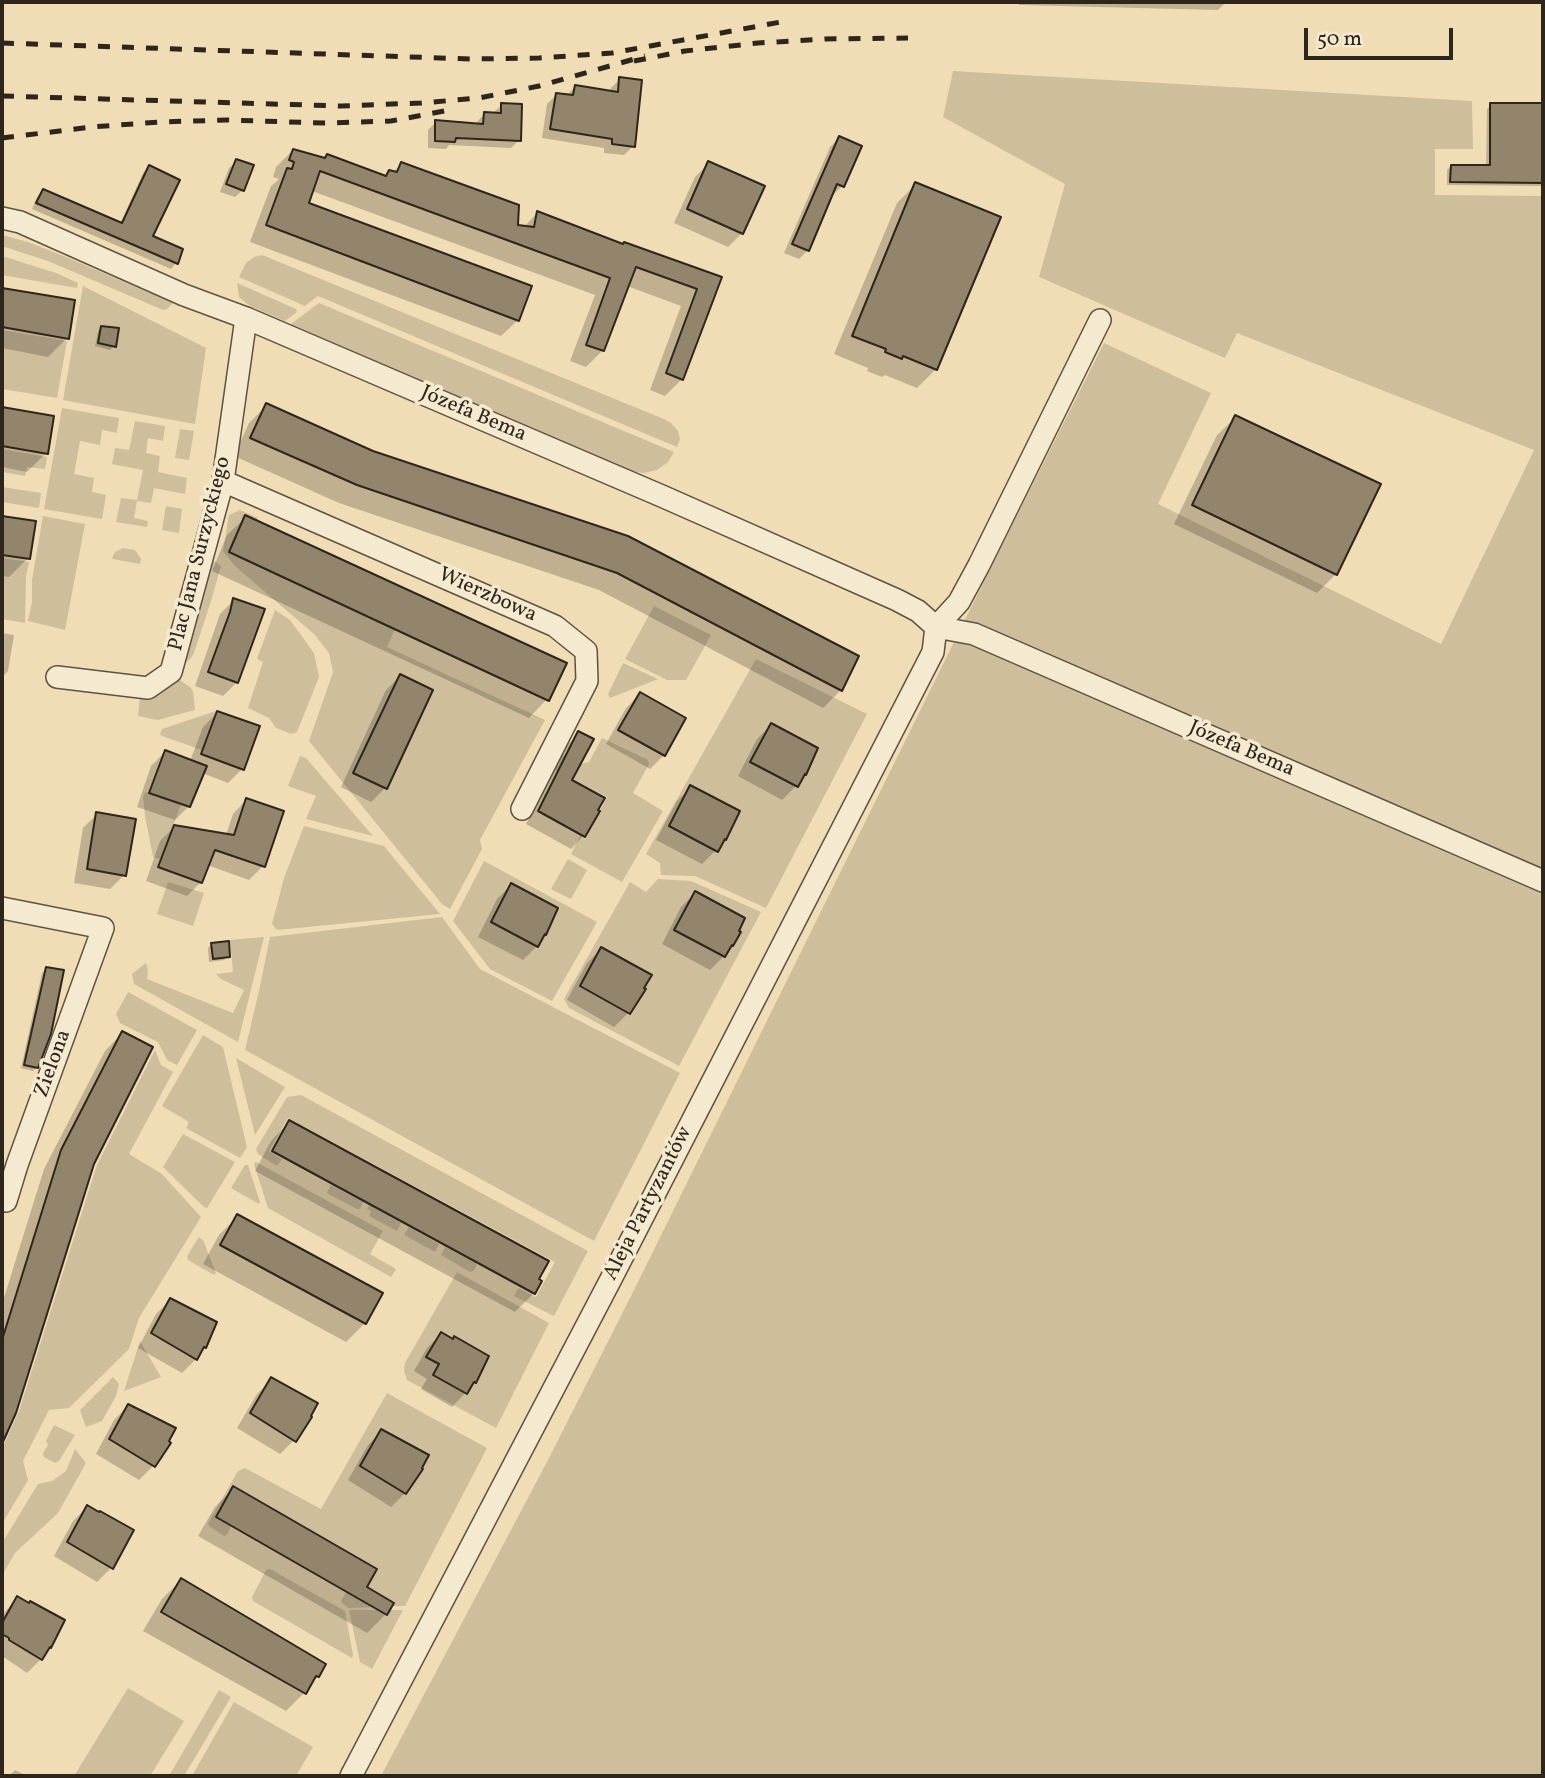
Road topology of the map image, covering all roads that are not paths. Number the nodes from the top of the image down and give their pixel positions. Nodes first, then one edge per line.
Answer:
1 (2, 218) edge
2 (246, 318) junction
3 (1100, 320) dead end
4 (223, 481) junction
5 (936, 627) junction
6 (57, 677) dead end
7 (522, 809) dead end
8 (1543, 881) edge
9 (2, 908) edge
10 (6, 1201) dead end
11 (351, 1776) edge

1 - 2 street, Józefa Bema
2 - 4 street, Plac Jana Surzyckiego
2 - 5 street, Józefa Bema
3 - 5 street
4 - 6 street, Plac Jana Surzyckiego
4 - 7 street, Wierzbowa
5 - 8 street, Józefa Bema
5 - 11 street, Aleja Partyzantów
9 - 10 street, Zielona

